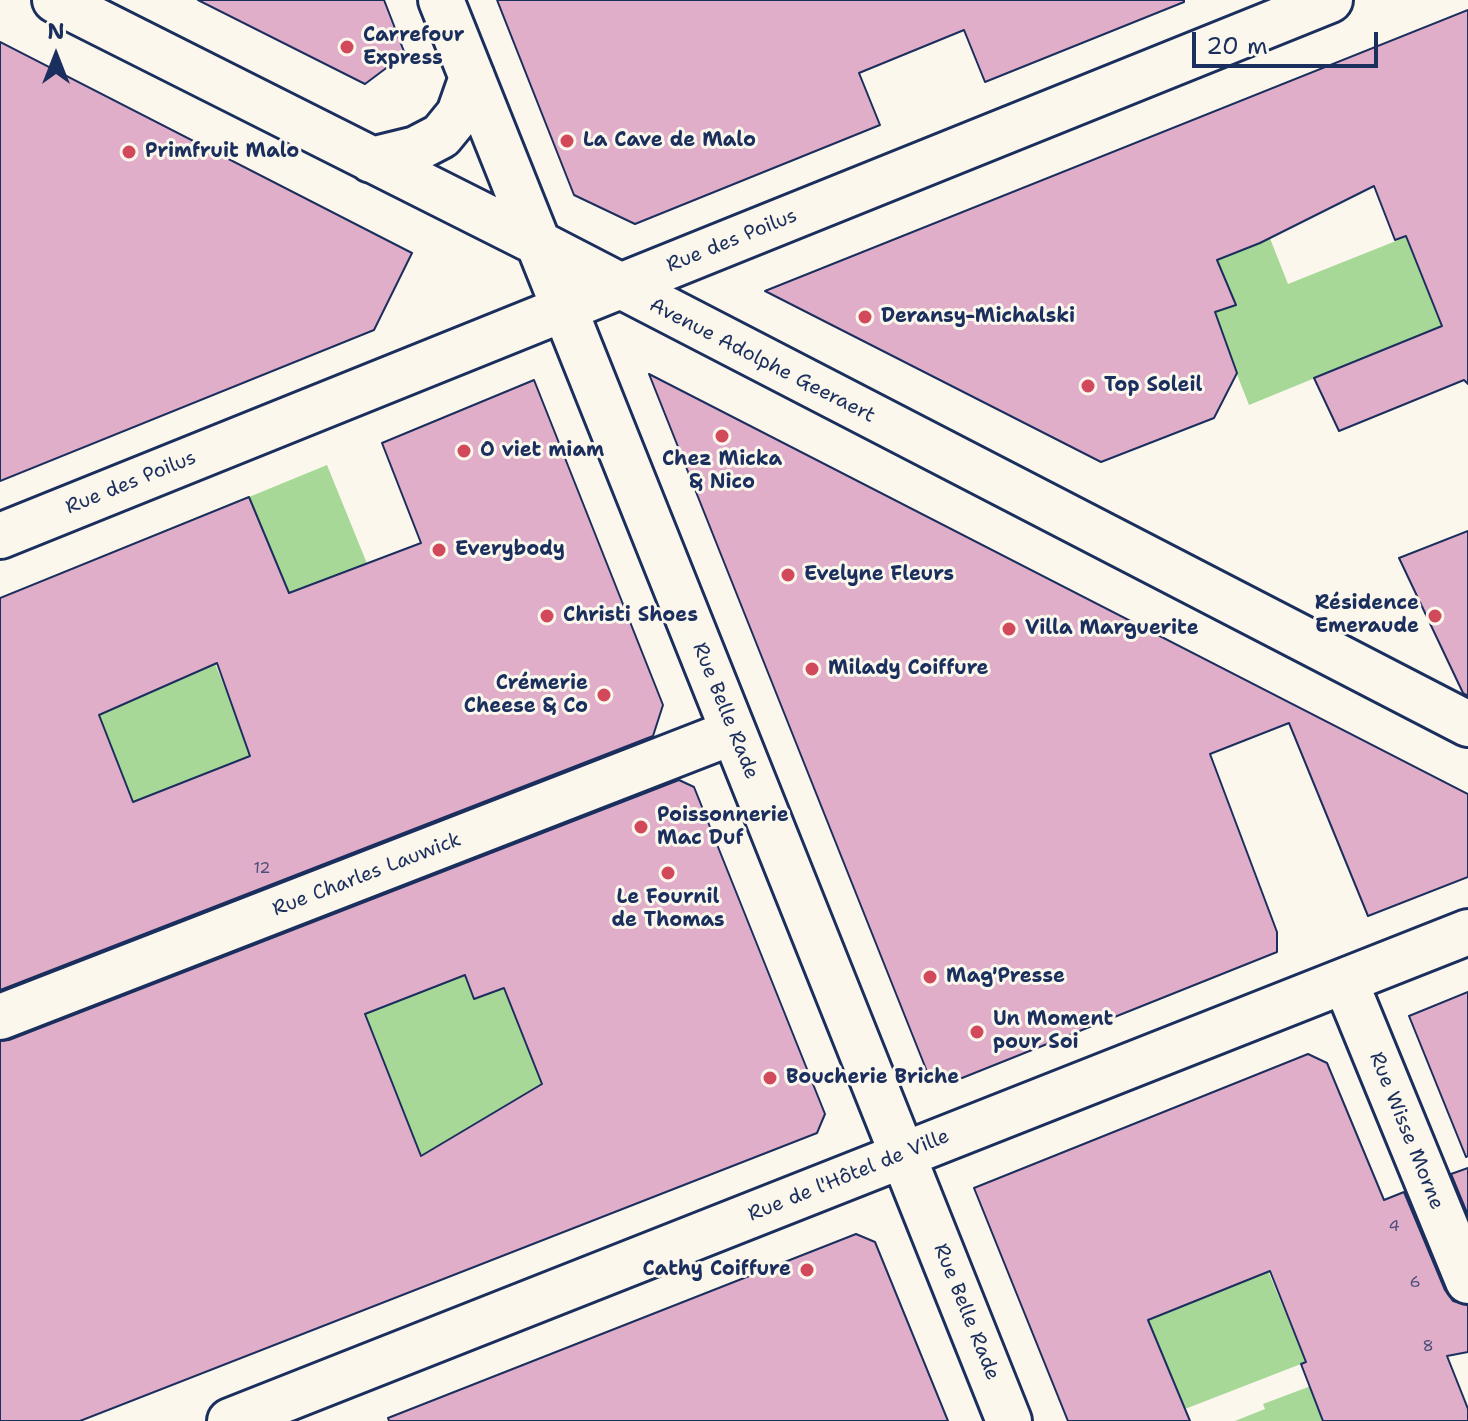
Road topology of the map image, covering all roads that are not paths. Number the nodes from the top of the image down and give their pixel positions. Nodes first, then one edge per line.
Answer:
1 (55, 0) edge
2 (441, 0) edge
3 (1330, 0) edge
4 (472, 77) junction
5 (371, 160) junction
6 (538, 243) junction
7 (619, 287) junction
8 (564, 309) junction
9 (0, 536) edge
10 (1468, 724) edge
11 (733, 732) junction
12 (1468, 932) edge
13 (1345, 981) junction
14 (0, 1017) edge
15 (902, 1155) junction
16 (1468, 1281) edge
17 (230, 1421) edge
18 (1009, 1421) edge

1 - 5 street, Avenue Adolphe Geeraert
2 - 4 street, Rue Belle Rade
3 - 7 street, Rue des Poilus
4 - 5 street
4 - 6 street, Rue Belle Rade
5 - 6 street, Avenue Adolphe Geeraert
6 - 7 street, Avenue Adolphe Geeraert
6 - 8 street, Rue Belle Rade
7 - 8 street, Rue des Poilus
7 - 10 street, Avenue Adolphe Geeraert
8 - 9 street, Rue des Poilus
8 - 11 street, Rue Belle Rade
11 - 14 street, Rue Charles Lauwick
11 - 15 street, Rue Belle Rade
12 - 13 street, Rue de l'Hôtel de Ville
13 - 15 street, Rue de l'Hôtel de Ville
13 - 16 street, Rue Wisse Morne
15 - 17 street, Rue de l'Hôtel de Ville
15 - 18 street, Rue Belle Rade

